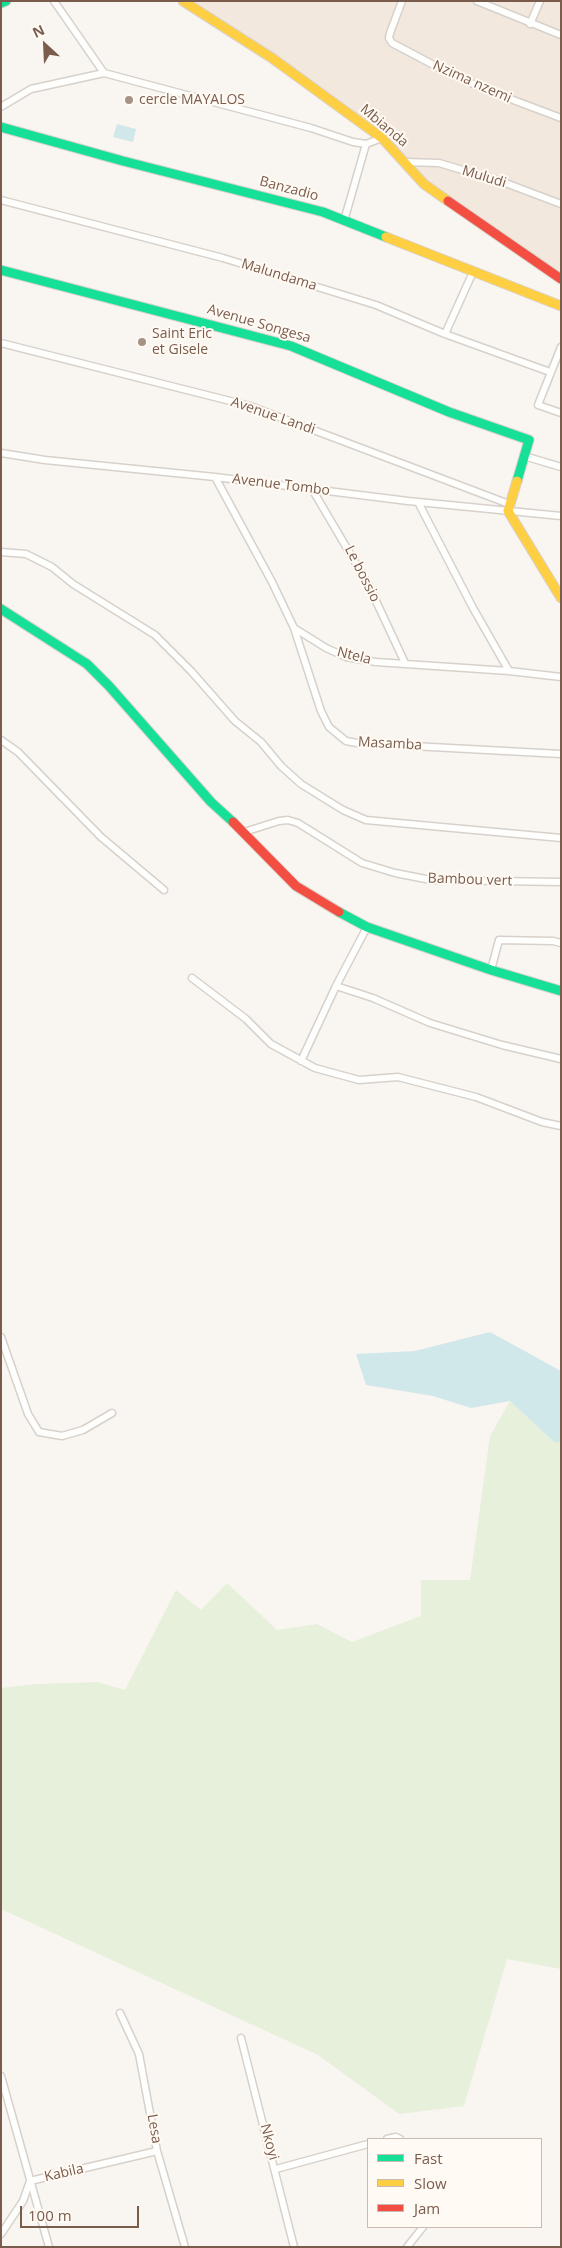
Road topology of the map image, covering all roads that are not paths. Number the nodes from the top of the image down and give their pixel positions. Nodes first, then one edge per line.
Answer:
1 (6, 1) edge
2 (54, 1) edge
3 (183, 1) edge
4 (402, 1) edge
5 (477, 1) edge
6 (540, 1) edge
7 (1, 3) edge
8 (530, 24) junction
9 (561, 35) edge
10 (104, 73) junction
11 (1, 107) edge
12 (561, 118) edge
13 (1, 127) edge
14 (382, 138) junction
15 (366, 144) junction
16 (405, 162) junction
17 (1, 200) edge
18 (561, 204) edge
19 (344, 221) junction
20 (1, 270) edge
21 (473, 272) junction
22 (561, 279) edge
23 (561, 306) edge
24 (445, 334) junction
25 (1, 342) edge
26 (561, 347) edge
27 (550, 372) junction
28 (561, 413) edge
29 (1, 453) edge
30 (524, 456) junction
31 (561, 466) edge
32 (215, 477) junction
33 (312, 489) junction
34 (418, 502) junction
35 (508, 507) junction
36 (561, 516) edge
37 (1, 552) edge
38 (561, 598) edge
39 (1, 609) edge
40 (294, 628) junction
41 (405, 663) junction
42 (509, 671) junction
43 (561, 677) edge
44 (1, 740) edge
45 (561, 754) edge
46 (244, 832) junction
47 (561, 838) edge
48 (561, 882) edge
49 (164, 890) dead end
50 (366, 927) junction
51 (561, 943) edge
52 (491, 970) junction
53 (192, 978) dead end
54 (336, 986) junction
55 (561, 991) edge
56 (561, 1059) edge
57 (301, 1061) junction
58 (561, 1126) edge
59 (1, 1337) edge
60 (112, 1412) dead end
61 (120, 2013) dead end
62 (241, 2038) dead end
63 (1, 2076) edge
64 (367, 2144) edge
65 (157, 2151) junction
66 (276, 2169) junction
67 (30, 2181) junction
68 (422, 2228) edge
69 (1, 2234) edge
70 (406, 2246) edge
71 (49, 2247) edge
72 (185, 2247) edge
73 (294, 2247) edge

1 - 7 main road
2 - 10 street
3 - 14 main road, Mbianda
4 - 12 street, Nzima nzemi
5 - 8 street
6 - 8 street
8 - 9 street
10 - 11 street
10 - 15 street
13 - 19 main road, Banzadio
14 - 15 street
14 - 16 main road, Mbianda
15 - 19 street
16 - 18 street, Muludi
16 - 22 main road, Mbianda
17 - 24 street, Malundama
19 - 21 main road, Banzadio
20 - 30 main road, Avenue Songesa
21 - 23 main road, Banzadio
21 - 24 street
24 - 27 street, Malundama
25 - 35 street, Avenue Landi
26 - 27 street
27 - 28 street
29 - 32 street, Avenue Tombo
30 - 31 street
30 - 35 main road
32 - 33 street, Avenue Tombo
32 - 40 street
33 - 34 street, Avenue Tombo
33 - 41 street, Le bossio
34 - 35 street, Avenue Tombo
34 - 42 street
35 - 36 street, Avenue Tombo
35 - 38 main road
37 - 47 street
39 - 46 main road
40 - 41 street, Ntela
40 - 45 street, Masamba
41 - 42 street, Ntela
42 - 43 street, Ntela
44 - 49 street
46 - 48 street, Bambou vert
46 - 50 main road
50 - 52 main road
50 - 54 street
51 - 52 street
52 - 55 main road
53 - 57 street
54 - 56 street
54 - 57 street
57 - 58 street
59 - 60 street
61 - 65 street, Lesa
62 - 66 street, Nkoyi
63 - 67 street
64 - 66 street
65 - 67 street, Kabila
65 - 72 street, Lesa
66 - 73 street, Nkoyi
67 - 69 street, Kabila
67 - 71 street
68 - 70 street

